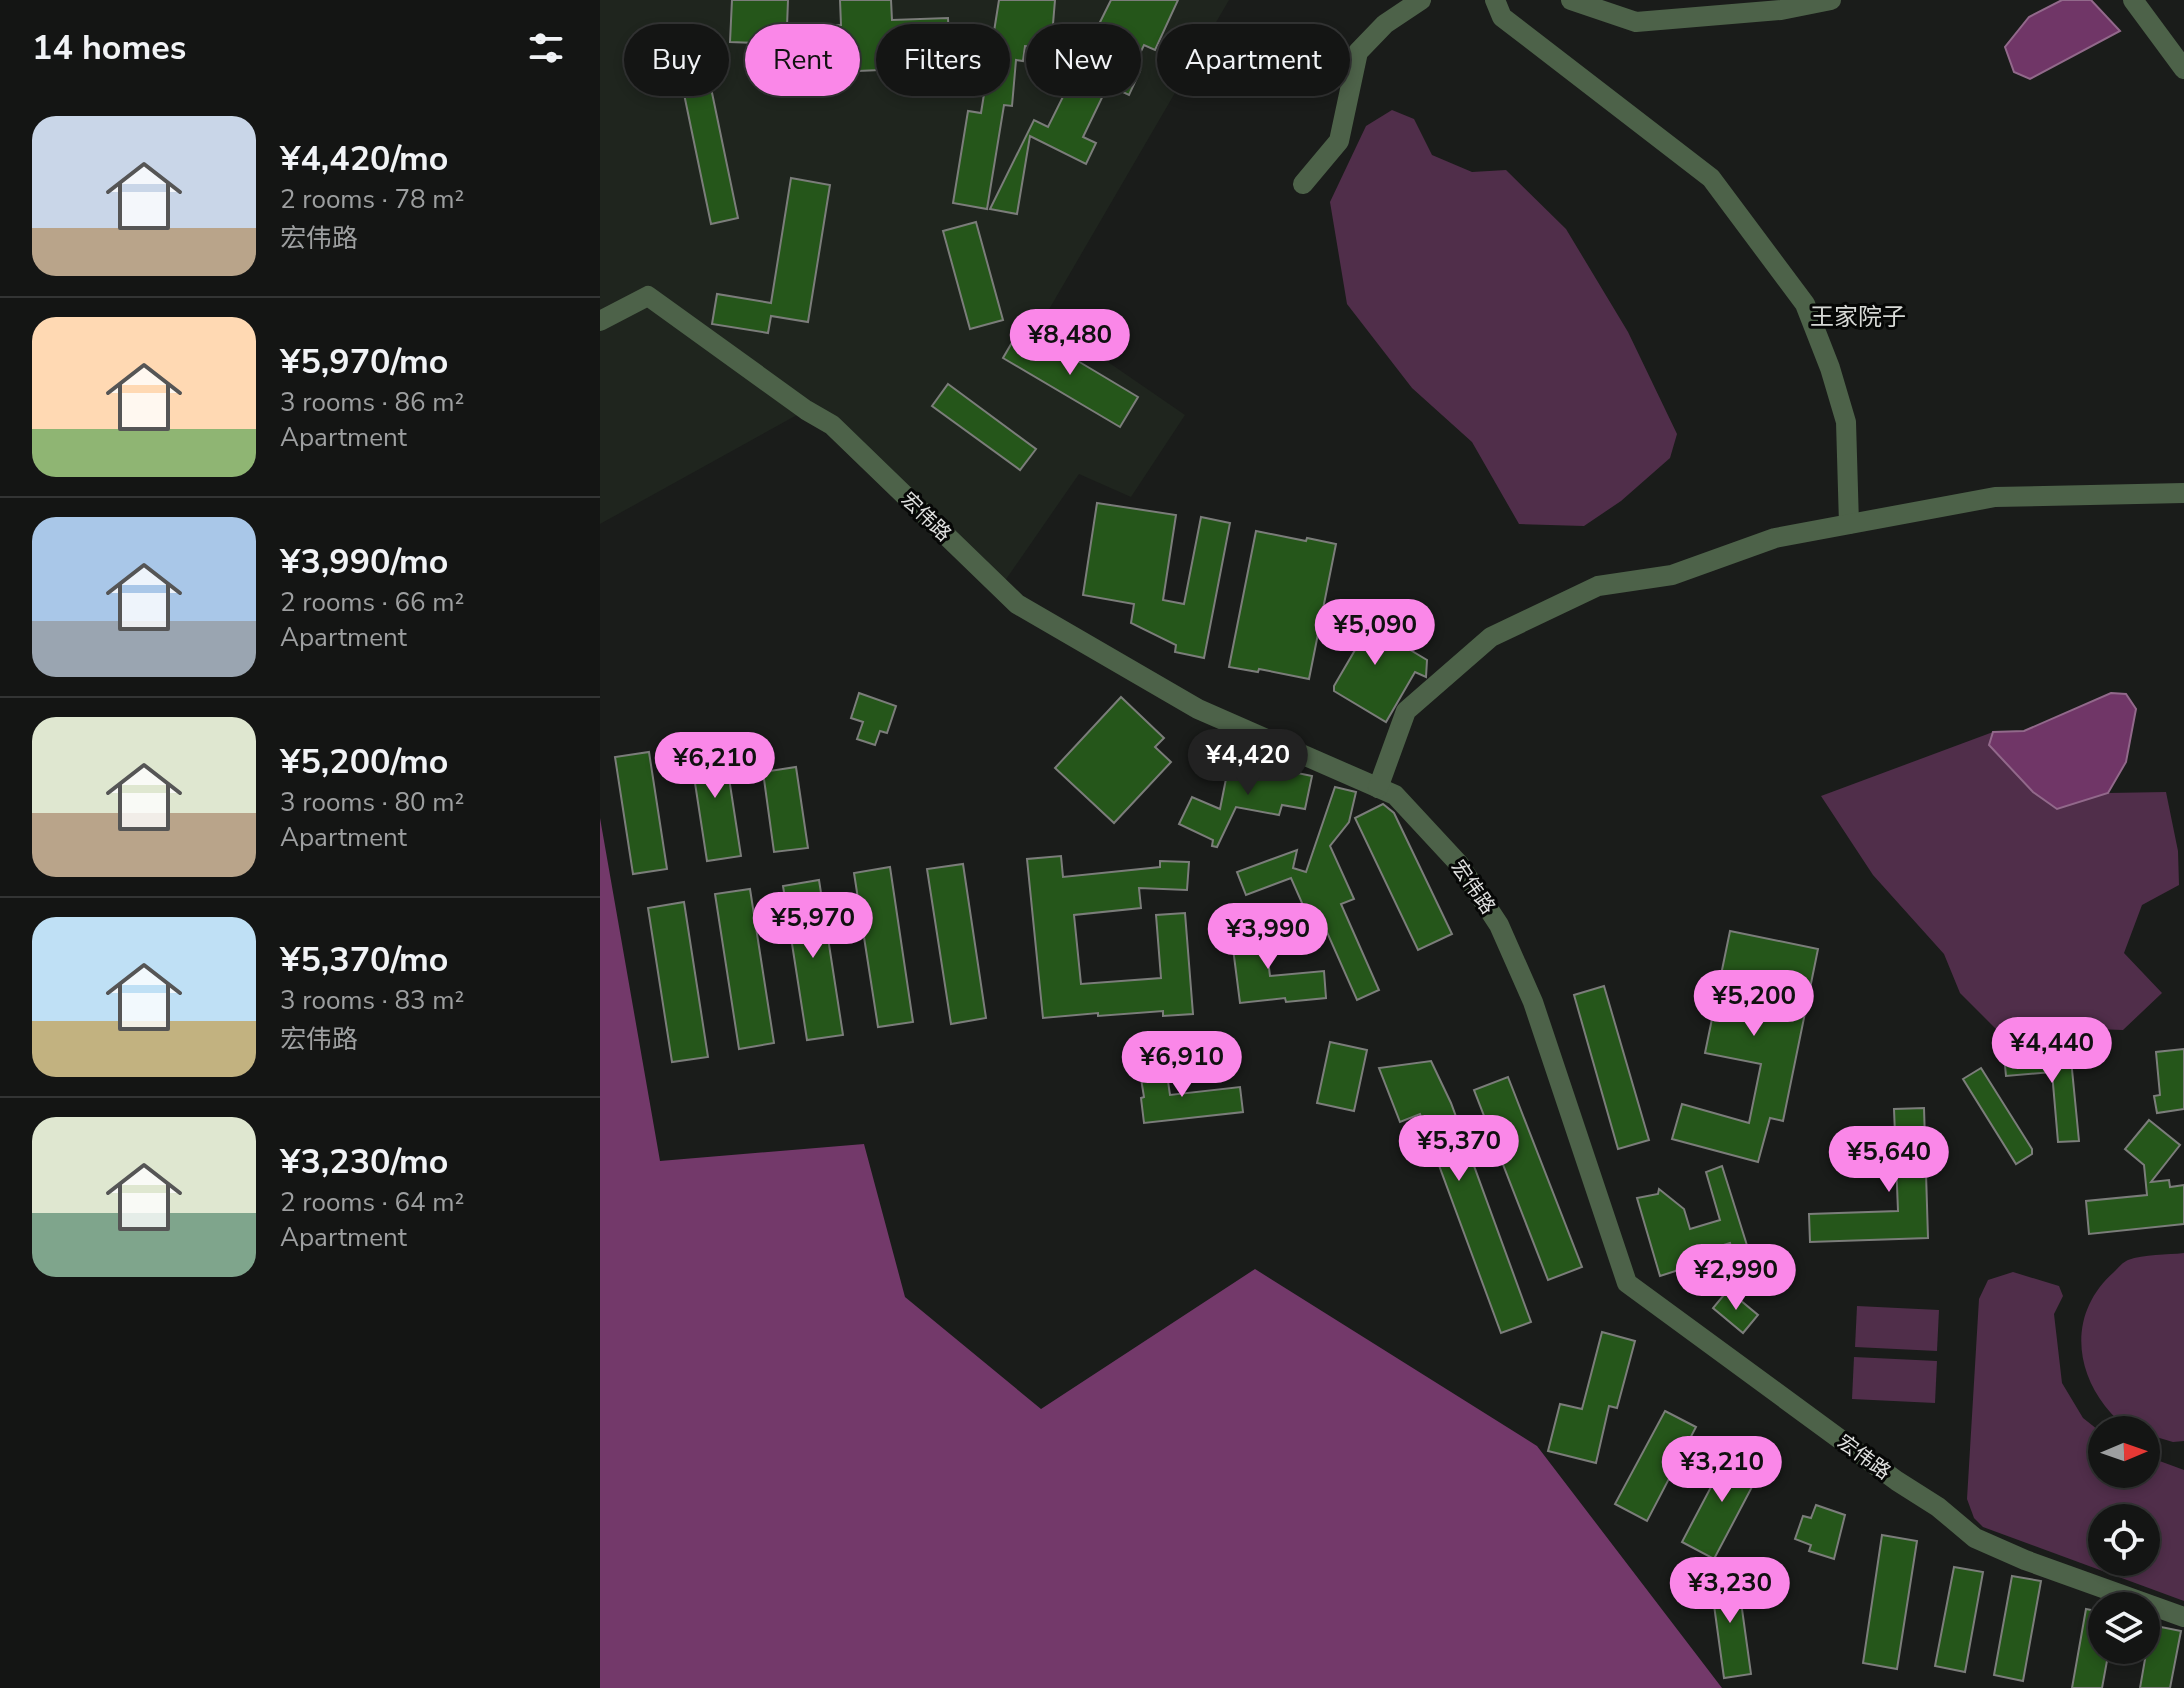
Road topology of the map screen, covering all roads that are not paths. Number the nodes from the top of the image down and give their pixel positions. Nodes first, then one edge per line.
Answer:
1 (1421, 0) edge
2 (1495, 0) edge
3 (1571, 0) edge
4 (1831, 0) edge
5 (2133, 0) edge
6 (2184, 69) edge
7 (1303, 184) dead end
8 (600, 321) edge
9 (2184, 493) edge
10 (1849, 524) junction
11 (1378, 788) junction
12 (2184, 1617) edge

1 - 7 street
2 - 10 street
3 - 4 street
5 - 6 street
8 - 11 street, 宏伟路
9 - 10 street
10 - 11 street
11 - 12 street, 宏伟路

